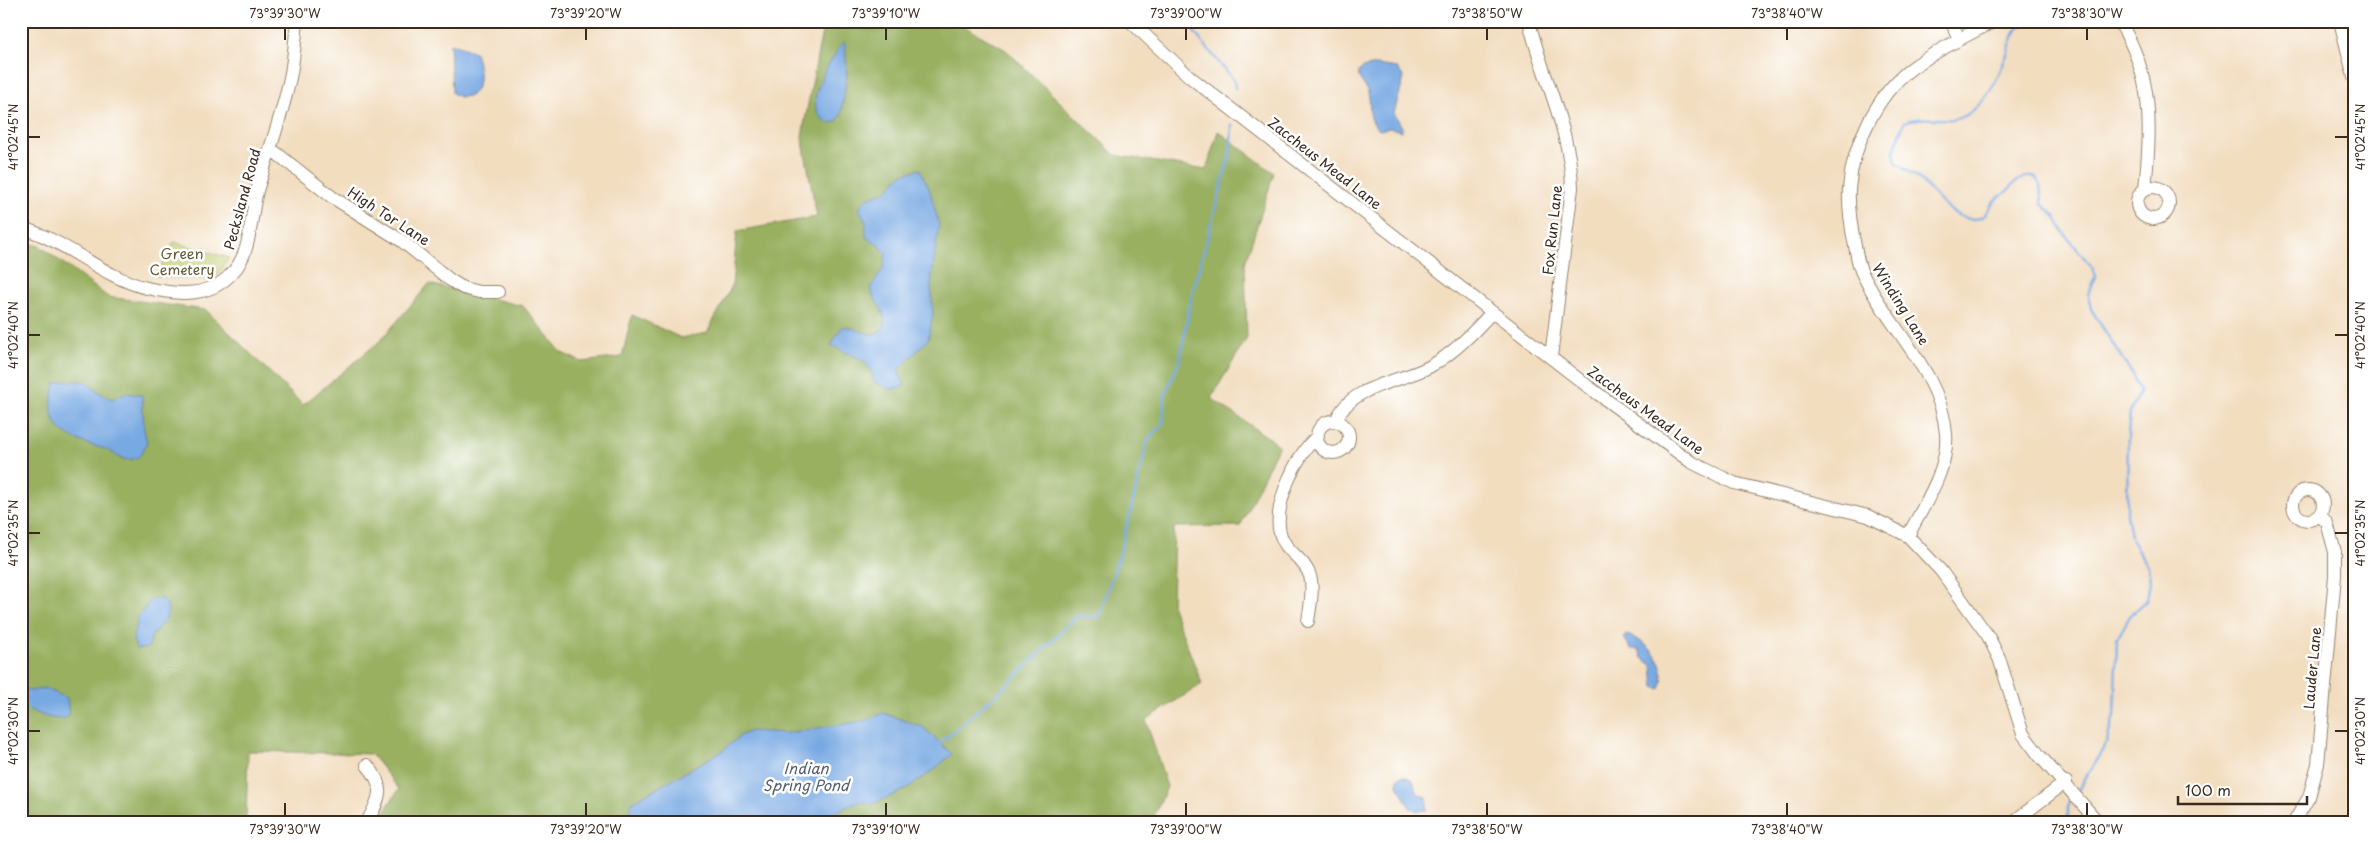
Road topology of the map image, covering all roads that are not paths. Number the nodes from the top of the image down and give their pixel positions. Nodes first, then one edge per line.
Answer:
1 (298, 21) edge
2 (1130, 21) edge
3 (1529, 21) edge
4 (1951, 21) edge
5 (1994, 21) edge
6 (2119, 21) edge
7 (2340, 21) edge
8 (1959, 40) junction
9 (2354, 77) edge
10 (270, 149) junction
11 (2145, 189) dead end
12 (21, 228) edge
13 (498, 292) dead end
14 (1492, 312) junction
15 (1551, 358) junction
16 (1336, 421) junction
17 (1318, 436) junction
18 (2320, 515) dead end
19 (1908, 536) junction
20 (1308, 622) dead end
21 (367, 765) dead end
22 (2068, 785) junction
23 (367, 822) edge
24 (2013, 822) edge
25 (2098, 822) edge
26 (2294, 822) edge

1 - 10 street, Pecksland Road
2 - 14 street, Zaccheus Mead Lane
3 - 15 street, Fox Run Lane
4 - 8 street
5 - 8 street, Winding Lane
6 - 11 street
7 - 9 street
8 - 19 street, Winding Lane
10 - 12 street, Pecksland Road
10 - 13 street, High Tor Lane
14 - 15 street, Zaccheus Mead Lane
14 - 16 street
15 - 19 street, Zaccheus Mead Lane
16 - 17 street
16 - 17 street
17 - 20 street
18 - 26 street, Lauder Lane
19 - 22 street, Zaccheus Mead Lane
21 - 23 street
22 - 24 street
22 - 25 street, Zaccheus Mead Lane

